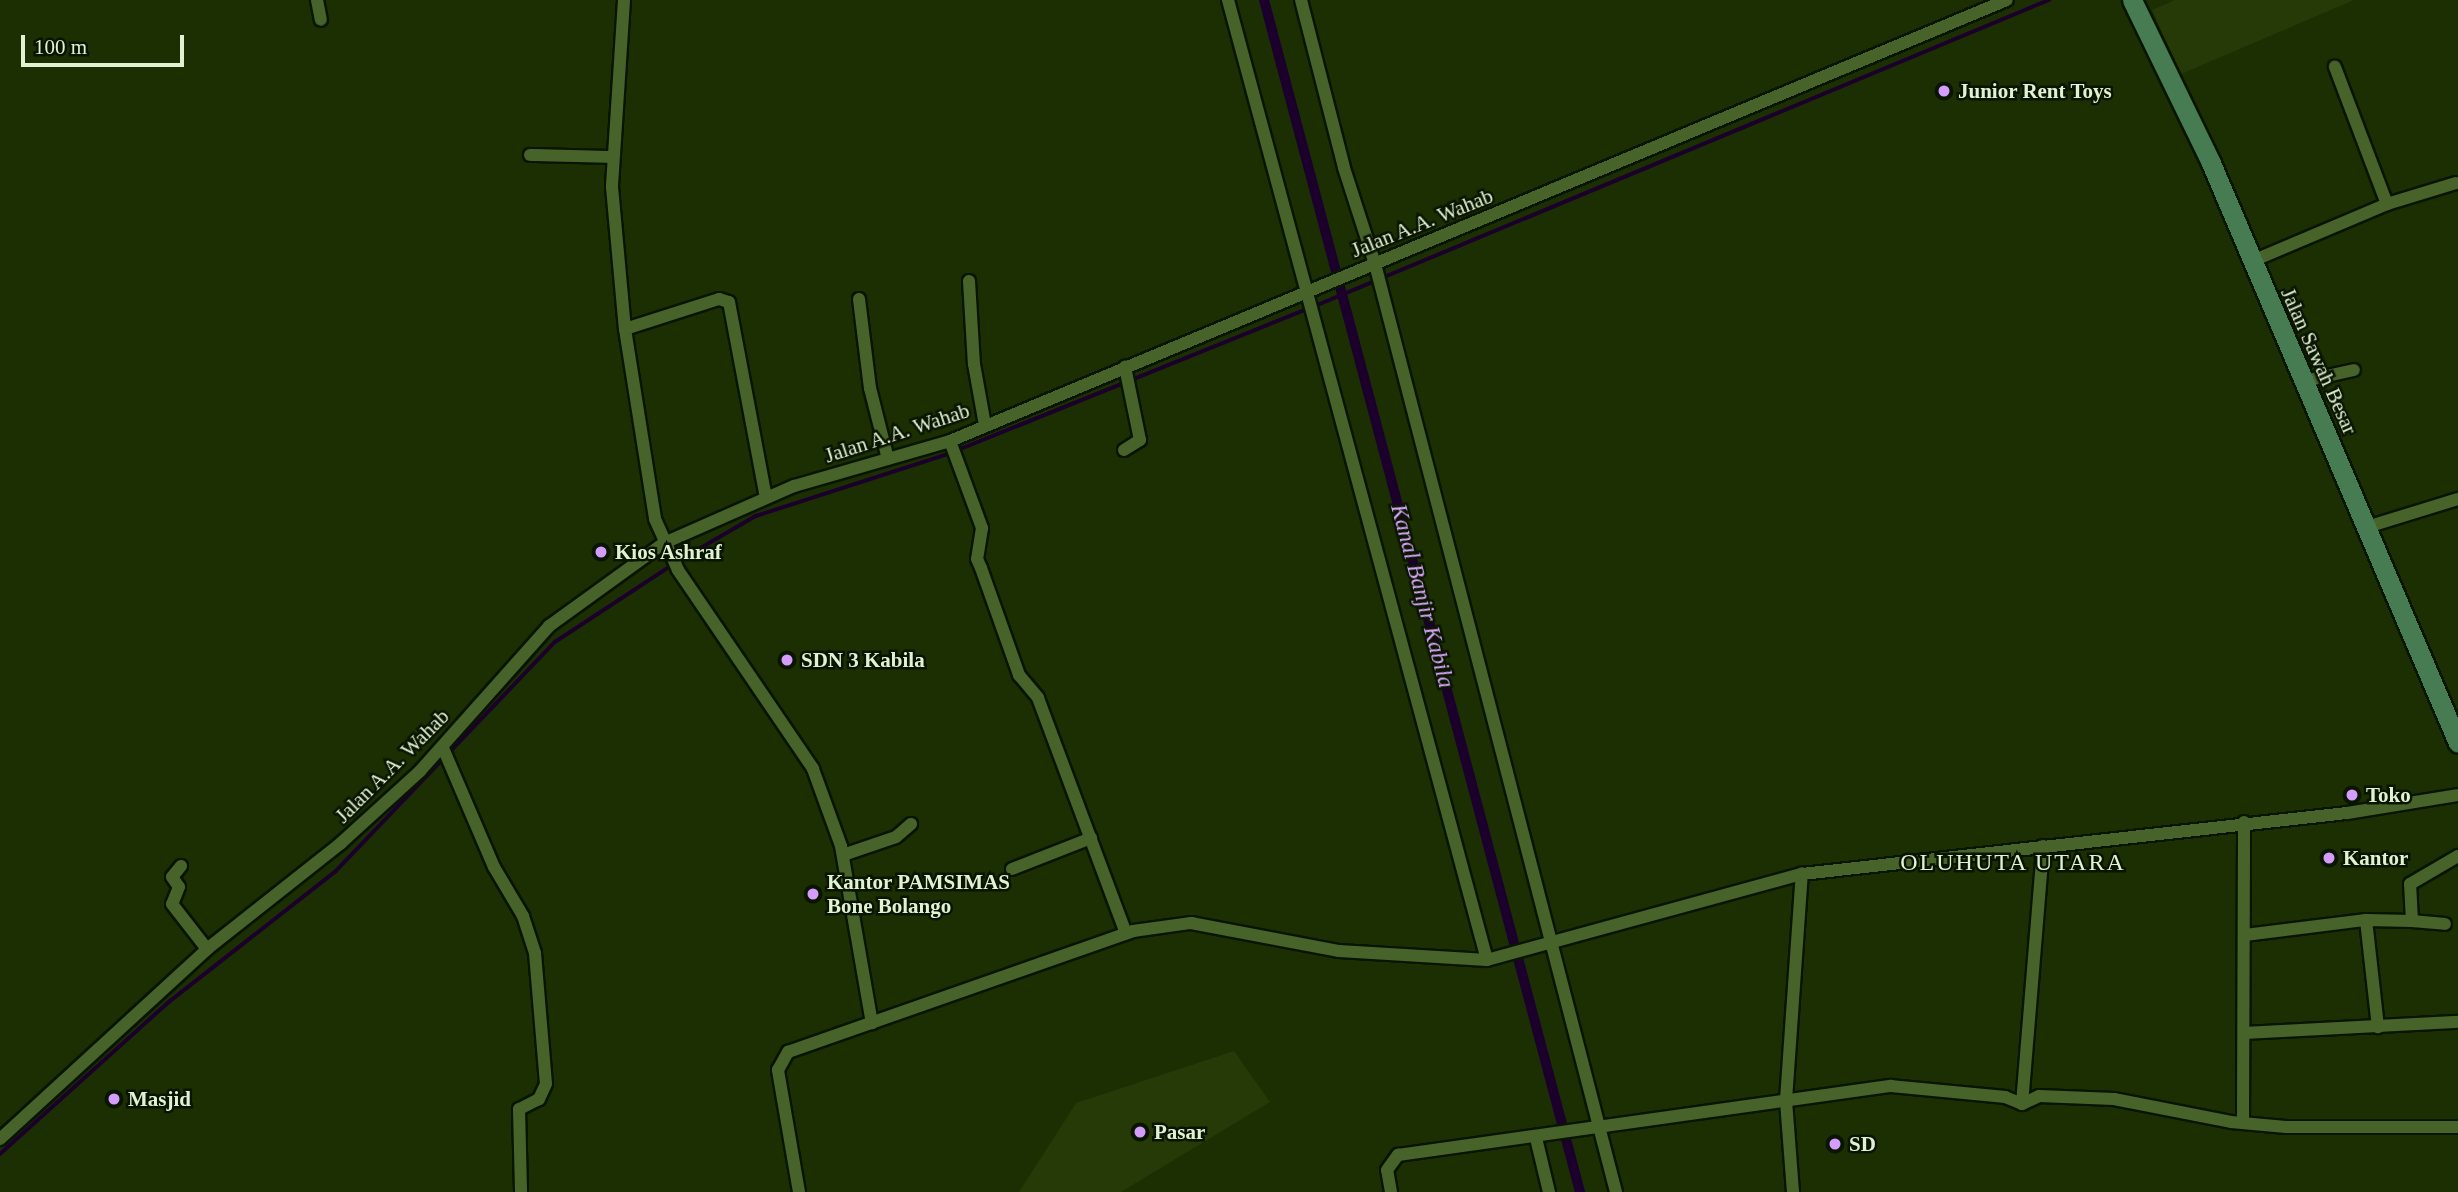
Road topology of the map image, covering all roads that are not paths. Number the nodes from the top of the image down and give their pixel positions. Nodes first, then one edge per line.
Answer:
1 (317, 0) edge
2 (624, 0) edge
3 (1228, 0) edge
4 (1301, 0) edge
5 (2007, 0) edge
6 (2132, 0) edge
7 (321, 20) dead end
8 (2335, 67) dead end
9 (530, 156) dead end
10 (611, 157) junction
11 (2456, 183) dead end
12 (2387, 204) junction
13 (2250, 262) junction
14 (1371, 265) junction
15 (969, 281) dead end
16 (1308, 290) junction
17 (859, 299) dead end
18 (625, 329) junction
19 (2354, 370) dead end
20 (1126, 376) junction
21 (2304, 380) junction
22 (985, 425) junction
23 (952, 447) junction
24 (1124, 450) dead end
25 (888, 459) junction
26 (766, 497) junction
27 (2458, 499) edge
28 (2367, 527) junction
29 (666, 548) junction
30 (2458, 743) edge
31 (445, 755) junction
32 (2458, 795) edge
33 (2244, 822) junction
34 (911, 824) dead end
35 (1091, 838) junction
36 (2043, 846) junction
37 (843, 855) junction
38 (2458, 856) edge
39 (181, 866) dead end
40 (1012, 869) dead end
41 (1802, 874) junction
42 (2366, 920) junction
43 (2412, 921) junction
44 (2445, 924) dead end
45 (1126, 933) junction
46 (2245, 935) junction
47 (1549, 945) junction
48 (207, 948) junction
49 (1492, 959) junction
50 (2458, 1022) edge
51 (872, 1023) junction
52 (2378, 1027) junction
53 (2245, 1033) junction
54 (1786, 1100) junction
55 (2022, 1104) junction
56 (2243, 1123) junction
57 (2458, 1127) edge
58 (1599, 1129) junction
59 (1542, 1137) junction
60 (0, 1139) edge
61 (521, 1192) edge
62 (799, 1192) edge
63 (1391, 1192) edge
64 (1549, 1192) edge
65 (1616, 1192) edge
66 (1793, 1192) edge

1 - 7 street
2 - 10 street
3 - 16 street
4 - 14 street
5 - 14 street, Jalan A.A. Wahab
6 - 13 main road, Jalan Sawah Besar
8 - 12 street
9 - 10 street
10 - 18 street
11 - 12 street
12 - 13 street
13 - 21 main road, Jalan Sawah Besar
14 - 16 street, Jalan A.A. Wahab
14 - 47 street
15 - 22 street
16 - 20 street, Jalan A.A. Wahab
16 - 49 street
17 - 25 street
18 - 26 street
18 - 29 street
19 - 21 street
20 - 22 street, Jalan A.A. Wahab
20 - 24 street
21 - 28 main road, Jalan Sawah Besar
22 - 23 street, Jalan A.A. Wahab
23 - 25 street, Jalan A.A. Wahab
23 - 35 street
25 - 26 street, Jalan A.A. Wahab
26 - 29 street, Jalan A.A. Wahab
27 - 28 street
28 - 30 main road, Jalan Sawah Besar
29 - 31 street, Jalan A.A. Wahab
29 - 37 street
31 - 48 street, Jalan A.A. Wahab
31 - 61 street
32 - 33 street
33 - 36 street
33 - 46 street
34 - 37 street
35 - 40 street
35 - 45 street
36 - 41 street
36 - 55 street
37 - 51 street
38 - 43 street
39 - 48 street
41 - 47 street
41 - 54 street
42 - 43 street
42 - 46 street
42 - 52 street
43 - 44 street
45 - 49 street
45 - 51 street
46 - 53 street
47 - 49 street
47 - 58 street
48 - 60 street, Jalan A.A. Wahab
50 - 52 street
51 - 62 street
52 - 53 street
53 - 56 street
54 - 55 street
54 - 58 street
54 - 66 street
55 - 56 street
56 - 57 street
58 - 59 street
58 - 65 street
59 - 63 street
59 - 64 street

